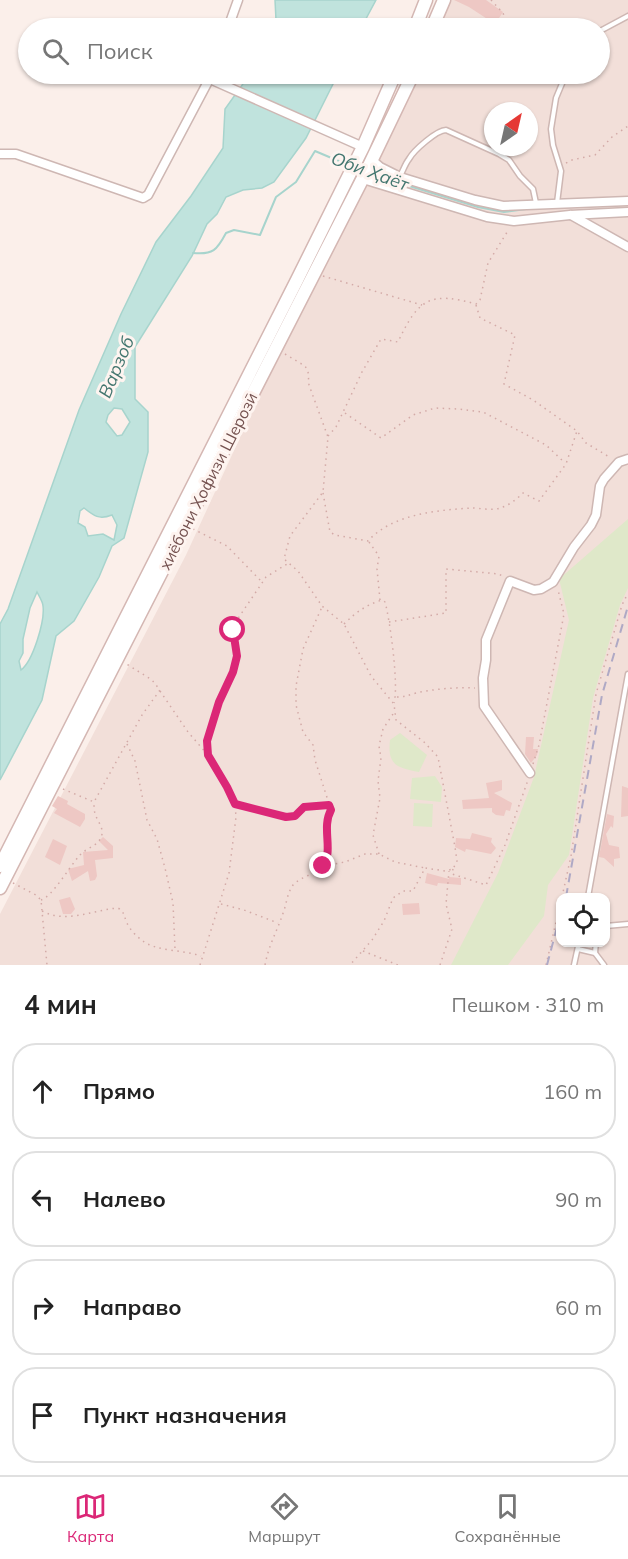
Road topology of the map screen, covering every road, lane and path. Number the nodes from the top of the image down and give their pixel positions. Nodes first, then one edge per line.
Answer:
1 (238, 0) edge
2 (426, 0) edge
3 (444, 0) edge
4 (491, 0) edge
5 (628, 16) edge
6 (232, 18) edge
7 (419, 18) edge
8 (436, 18) edge
9 (505, 18) edge
10 (610, 26) edge
11 (207, 84) edge
12 (220, 84) edge
13 (390, 84) edge
14 (408, 84) edge
15 (562, 84) edge
16 (628, 126) edge
17 (360, 153) junction
18 (0, 154) edge
19 (371, 162) junction
20 (560, 167) junction
21 (364, 177) junction
22 (400, 177) junction
23 (628, 201) edge
24 (557, 203) junction
25 (536, 205) junction
26 (628, 212) edge
27 (570, 215) junction
28 (514, 221) junction
29 (628, 247) edge
30 (314, 273) junction
31 (476, 304) junction
32 (422, 306) junction
33 (276, 349) junction
34 (344, 412) junction
35 (577, 431) junction
36 (328, 437) junction
37 (624, 461) edge
38 (566, 464) junction
39 (323, 492) junction
40 (186, 525) junction
41 (368, 541) junction
42 (287, 563) junction
43 (510, 581) junction
44 (553, 582) junction
45 (263, 583) junction
46 (628, 592) edge
47 (380, 601) junction
48 (322, 606) junction
49 (389, 622) junction
50 (344, 624) junction
51 (117, 658) junction
52 (628, 674) edge
53 (483, 688) junction
54 (160, 690) junction
55 (396, 697) junction
56 (393, 704) junction
57 (395, 711) junction
58 (126, 744) junction
59 (208, 755) junction
60 (530, 773) junction
61 (54, 785) junction
62 (94, 802) junction
63 (235, 804) junction
64 (329, 805) junction
65 (379, 854) junction
66 (0, 866) edge
67 (323, 866) junction
68 (425, 868) junction
69 (453, 868) junction
70 (448, 870) junction
71 (2, 884) edge
72 (563, 893) edge
73 (589, 893) edge
74 (41, 900) junction
75 (220, 904) junction
76 (42, 911) junction
77 (279, 923) junction
78 (628, 924) edge
79 (556, 925) edge
80 (610, 926) edge
81 (596, 947) edge
82 (578, 949) joint
83 (175, 950) junction
84 (363, 951) junction
85 (595, 953) junction
86 (202, 956) junction
87 (47, 965) edge
88 (200, 965) edge
89 (265, 965) edge
90 (350, 965) edge
91 (398, 965) edge
92 (440, 965) edge
93 (546, 965) edge
94 (574, 965) edge
95 (604, 965) edge

1 - 6 street
2 - 7 main road
3 - 8 main road
4 - 9 path
5 - 10 lane
11 - 18 street
12 - 17 street
13 - 17 main road, хиёбони Ҳофизи Шерозӣ
14 - 19 main road, хиёбони Ҳофизи Шерозӣ
15 - 20 lane
16 - 20 path
17 - 66 main road, хиёбони Ҳофизи Шерозӣ
19 - 21 main road, хиёбони Ҳофизи Шерозӣ
19 - 22 street
20 - 24 lane
21 - 28 street
21 - 30 main road, хиёбони Ҳофизи Шерозӣ
22 - 25 street
22 - 25 lane
23 - 24 street
24 - 25 street
26 - 27 street
27 - 28 street
27 - 29 street
28 - 31 path
30 - 32 path
30 - 33 main road, хиёбони Ҳофизи Шерозӣ
31 - 32 path
31 - 35 path
32 - 34 path
33 - 36 path
33 - 40 main road, хиёбони Ҳофизи Шерозӣ
34 - 36 path
34 - 38 path
35 - 37 path
35 - 38 path
36 - 39 path
37 - 44 street
38 - 41 path
39 - 41 path
39 - 42 path
40 - 45 path
40 - 51 main road, хиёбони Ҳофизи Шерозӣ
41 - 47 path
42 - 45 path
42 - 48 path
43 - 44 street
43 - 49 path
43 - 53 street
44 - 60 path
45 - 59 path
46 - 72 path
47 - 49 path
47 - 50 path
48 - 50 path
48 - 64 path
49 - 55 path
50 - 56 path
51 - 54 path
51 - 61 main road, хиёбони Ҳофизи Шерозӣ
52 - 73 lane
53 - 55 path
53 - 60 street
54 - 58 path
54 - 59 path
55 - 56 path
56 - 57 path
57 - 65 path
57 - 69 path
58 - 62 path
58 - 83 path
59 - 63 path
60 - 69 path
61 - 62 path
61 - 71 main road, хиёбони Ҳофизи Шерозӣ
62 - 74 path
63 - 64 path
63 - 75 path
64 - 67 path
65 - 67 path
65 - 68 path
67 - 77 path
68 - 70 path
68 - 84 path
69 - 70 path
70 - 92 path
71 - 74 path
74 - 76 path
75 - 77 path
75 - 86 path
76 - 83 path
76 - 87 path
77 - 89 path
78 - 80 lane
79 - 93 path
81 - 85 lane
82 - 85 lane
82 - 94 lane
83 - 86 path
84 - 90 path
84 - 91 path
85 - 95 lane
86 - 88 path

